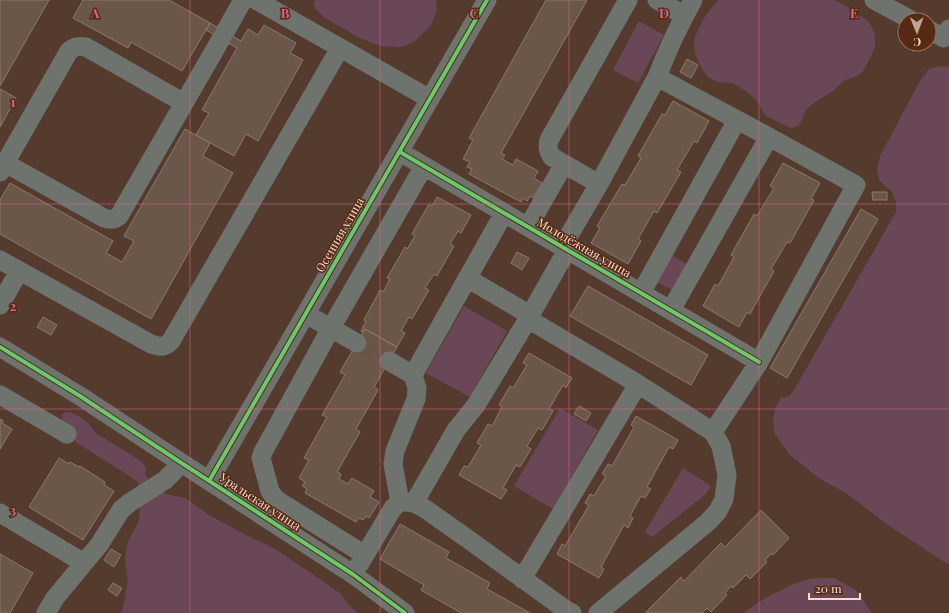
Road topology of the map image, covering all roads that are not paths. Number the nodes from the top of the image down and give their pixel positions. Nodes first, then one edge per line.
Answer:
1 (243, 0) edge
2 (256, 0) edge
3 (487, 0) edge
4 (628, 0) edge
5 (658, 0) edge
6 (874, 0) edge
7 (688, 8) edge
8 (897, 12) edge
9 (340, 48) junction
10 (657, 77) junction
11 (430, 98) junction
12 (184, 103) junction
13 (737, 120) junction
14 (769, 137) junction
15 (400, 152) junction
16 (564, 164) junction
17 (424, 166) junction
18 (3, 168) edge
19 (599, 184) junction
20 (504, 213) junction
21 (528, 227) junction
22 (565, 248) junction
23 (0, 260) edge
24 (19, 271) junction
25 (467, 278) junction
26 (641, 293) junction
27 (0, 305) edge
28 (671, 310) junction
29 (306, 314) junction
30 (529, 317) junction
31 (332, 328) junction
32 (357, 343) tunnel mouth
33 (0, 347) edge
34 (389, 361) tunnel mouth
35 (759, 362) junction
36 (413, 375) junction
37 (638, 384) junction
38 (0, 395) edge
39 (713, 432) junction
40 (67, 434) dead end
41 (180, 462) junction
42 (209, 481) junction
43 (407, 503) junction
44 (0, 513) edge
45 (365, 555) junction
46 (84, 563) junction
47 (354, 575) junction
48 (522, 578) junction
49 (46, 613) edge
50 (405, 613) edge
51 (572, 613) edge
52 (598, 613) edge

1 - 12 street
2 - 9 street
3 - 11 street, Осенняя улица
4 - 16 street
5 - 7 street
6 - 8 street
7 - 10 street
9 - 11 street
9 - 24 street
10 - 13 street
10 - 19 street
11 - 15 street, Осенняя улица
12 - 18 street
12 - 18 street
13 - 14 street
13 - 26 street
14 - 28 street
14 - 35 street
15 - 17 street, Молодёжная улица
15 - 29 street, Осенняя улица
16 - 19 street
16 - 21 street
17 - 20 street, Молодёжная улица
17 - 31 street
19 - 22 street
20 - 21 street, Молодёжная улица
20 - 25 street
21 - 22 street, Молодёжная улица
22 - 26 street, Молодёжная улица
22 - 30 street
23 - 24 street
24 - 27 street
25 - 30 street
25 - 36 street
26 - 28 street, Молодёжная улица
28 - 35 street, Молодёжная улица
29 - 31 street
29 - 42 street, Осенняя улица
30 - 37 street
30 - 43 street
31 - 32 street
31 - 45 street
33 - 41 street, Уральская улица
34 - 36 street
35 - 39 street
36 - 43 street
37 - 39 street
37 - 48 street
38 - 40 street
39 - 52 street
41 - 42 street, Уральская улица
41 - 46 street
42 - 47 street, Уральская улица
43 - 45 street
43 - 48 street
44 - 46 street
45 - 47 street
46 - 49 street
47 - 50 street, Уральская улица
48 - 51 street

